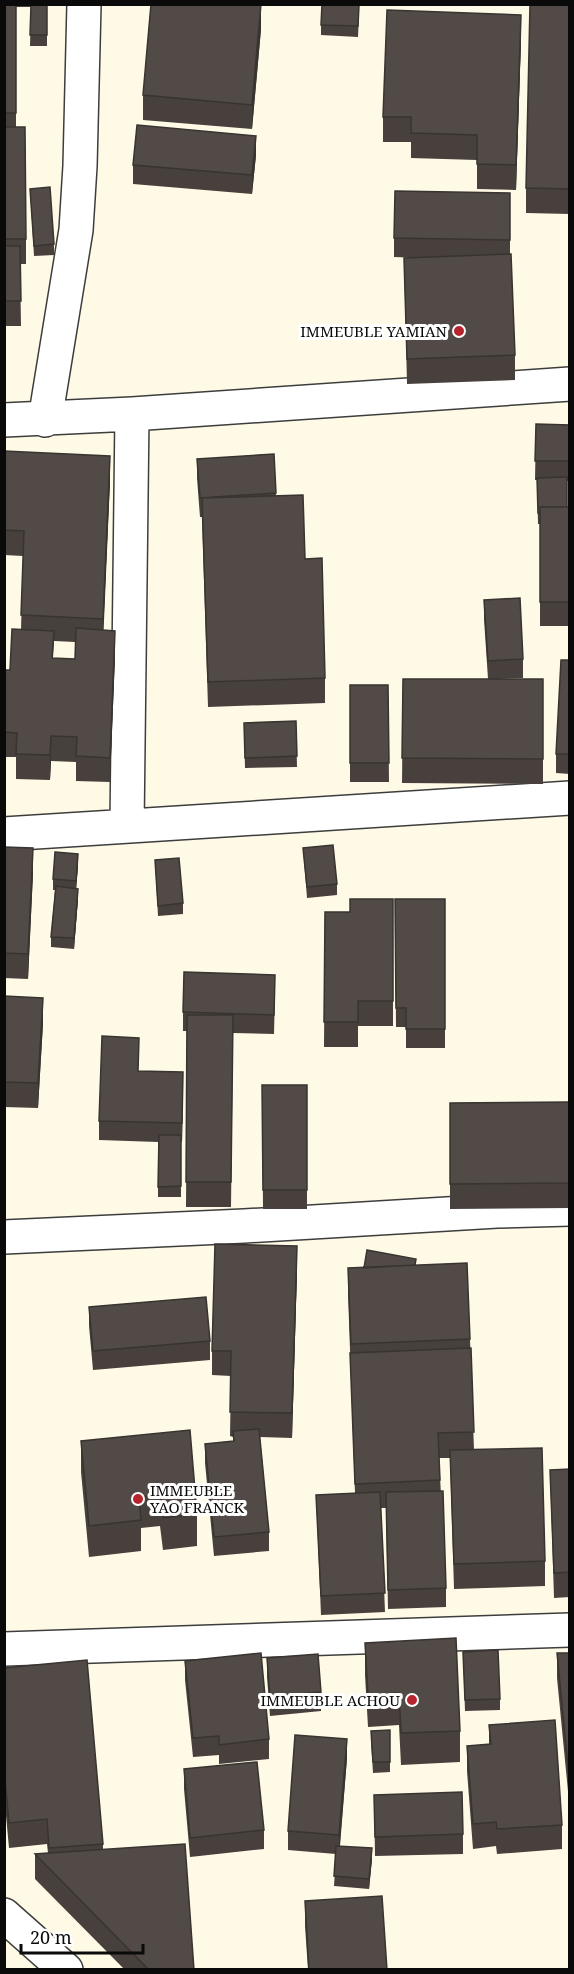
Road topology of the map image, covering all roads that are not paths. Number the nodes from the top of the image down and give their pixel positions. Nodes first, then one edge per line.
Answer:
1 (84, 4) edge
2 (570, 384) edge
3 (132, 414) junction
4 (4, 420) edge
5 (45, 420) junction
6 (570, 798) edge
7 (127, 826) junction
8 (4, 834) edge
9 (570, 1209) edge
10 (4, 1237) edge
11 (570, 1630) edge
12 (4, 1648) edge
13 (4, 1915) edge
14 (66, 1970) edge

1 - 5 street
2 - 3 street
3 - 5 street
3 - 7 street
4 - 5 street
6 - 7 street
7 - 8 street
9 - 10 street
11 - 12 street
13 - 14 street

